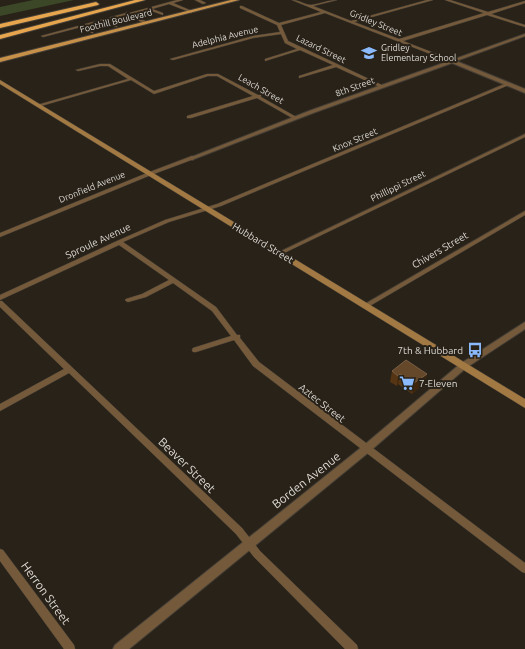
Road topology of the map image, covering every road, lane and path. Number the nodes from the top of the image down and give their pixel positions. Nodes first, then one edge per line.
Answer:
1 (136, 0) edge
2 (142, 0) edge
3 (181, 0) edge
4 (197, 0) edge
5 (237, 0) edge
6 (294, 0) edge
7 (335, 0) edge
8 (431, 0) edge
9 (447, 0) edge
10 (104, 1) edge
11 (525, 2) edge
12 (170, 3) junction
13 (204, 3) dead end
14 (310, 6) junction
15 (241, 7) dead end
16 (148, 8) junction
17 (191, 12) junction
18 (325, 12) junction
19 (127, 13) junction
20 (487, 13) junction
21 (162, 14) dead end
22 (0, 19) edge
23 (105, 20) junction
24 (351, 22) junction
25 (146, 23) junction
26 (280, 24) junction
27 (0, 26) edge
28 (82, 26) junction
29 (116, 26) dead end
30 (525, 26) edge
31 (0, 32) edge
32 (92, 32) dead end
33 (38, 33) dead end
34 (282, 33) junction
35 (525, 35) edge
36 (43, 36) junction
37 (0, 37) edge
38 (48, 39) dead end
39 (398, 41) junction
40 (300, 49) junction
41 (172, 59) dead end
42 (0, 60) edge
43 (266, 60) dead end
44 (451, 62) junction
45 (335, 66) junction
46 (78, 70) dead end
47 (300, 78) dead end
48 (131, 79) junction
49 (0, 82) edge
50 (509, 84) junction
51 (382, 86) junction
52 (524, 89) edge
53 (259, 96) junction
54 (39, 105) junction
55 (190, 117) dead end
56 (296, 118) junction
57 (525, 135) edge
58 (192, 158) joint
59 (149, 174) junction
60 (208, 209) junction
61 (525, 213) edge
62 (0, 235) edge
63 (119, 242) junction
64 (280, 253) junction
65 (174, 280) junction
66 (0, 298) edge
67 (128, 300) dead end
68 (0, 303) edge
69 (366, 305) junction
70 (525, 325) edge
71 (237, 337) junction
72 (196, 350) dead end
73 (463, 366) junction
74 (70, 369) junction
75 (525, 404) edge
76 (0, 408) edge
77 (366, 449) junction
78 (249, 543) junction
79 (0, 553) edge
80 (525, 569) edge
81 (70, 649) edge
82 (119, 649) edge
83 (353, 649) edge

1 - 31 highway
2 - 37 highway
3 - 12 street
4 - 13 street
5 - 17 main road, Foothill Boulevard
6 - 14 street, Gridley Street
7 - 14 street
8 - 24 street
9 - 20 street
10 - 22 highway
10 - 27 highway
11 - 20 street
12 - 16 street
12 - 17 street
14 - 18 street, Gridley Street
15 - 26 street
16 - 19 street
16 - 21 street
17 - 25 main road, Foothill Boulevard
18 - 24 street, Gridley Street
18 - 26 street
19 - 23 street
19 - 25 street
20 - 30 street
20 - 39 street
23 - 28 street
23 - 29 street
24 - 39 street, Gridley Street
25 - 42 main road, Foothill Boulevard
26 - 34 street, Lazard Street
28 - 32 street
28 - 36 street
33 - 36 street
34 - 40 street, Lazard Street
34 - 41 street, Adelphia Avenue
35 - 44 street, 8th Street
36 - 38 street
39 - 44 street, Gridley Street
40 - 43 street
40 - 45 street, Lazard Street
44 - 50 street
44 - 51 street, 8th Street
45 - 47 street
45 - 51 street, Lazard Street
46 - 48 street
48 - 53 street, Leach Street
48 - 54 street
49 - 54 main road, Hubbard Street
50 - 52 street
50 - 60 street, Knox Street
51 - 56 street, 8th Street
53 - 55 street
53 - 56 street, Leach Street
54 - 59 main road, Hubbard Street
56 - 58 street, 8th Street
57 - 64 street, Phillippi Street
58 - 59 street, Dronfield Avenue
59 - 60 main road, Hubbard Street
59 - 62 street, Dronfield Avenue
60 - 63 street, Sproule Avenue
60 - 64 main road, Hubbard Street
61 - 69 street, Chivers Street
63 - 65 street, Aztec Street
63 - 66 street, Sproule Avenue
64 - 69 main road, Hubbard Street
65 - 67 street
65 - 71 street, Aztec Street
68 - 74 street, Beaver Street
69 - 73 main road, Hubbard Street
70 - 73 street, Borden Avenue
71 - 72 street
71 - 77 street, Aztec Street
73 - 75 main road, Hubbard Street
73 - 77 street, Borden Avenue
74 - 76 street
74 - 78 street, Beaver Street
77 - 78 street, Borden Avenue
77 - 80 street, Aztec Street
78 - 82 street, Borden Avenue
78 - 83 street, Beaver Street
79 - 81 street, Herron Street

